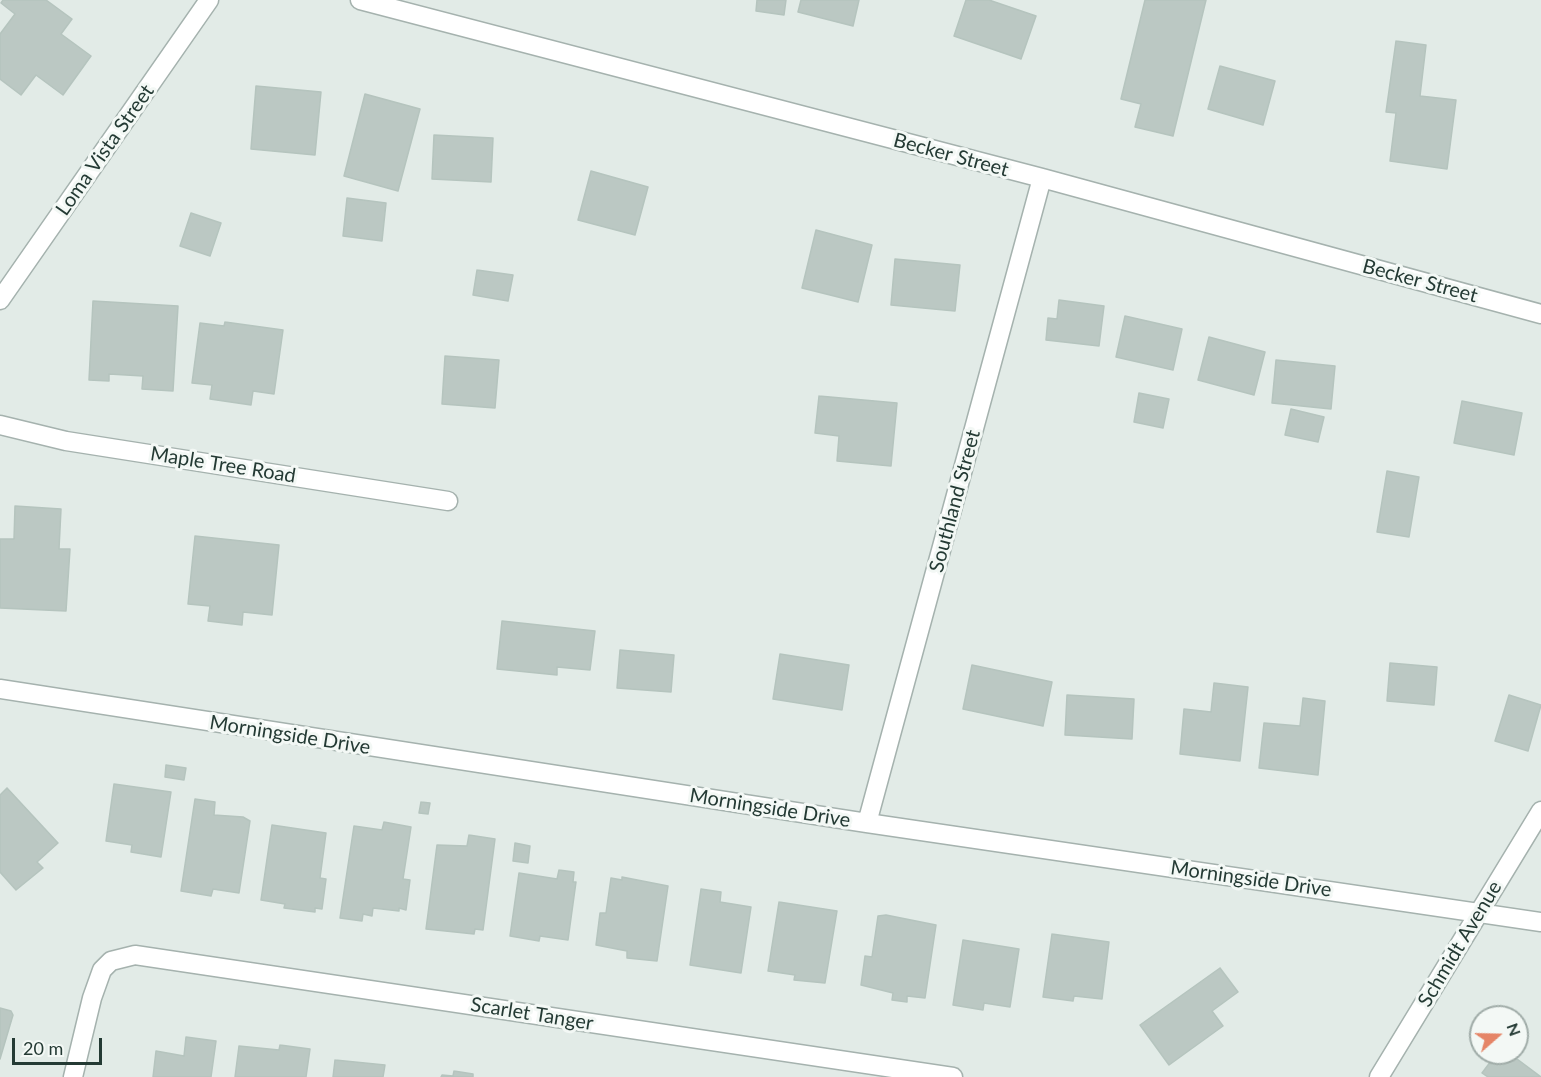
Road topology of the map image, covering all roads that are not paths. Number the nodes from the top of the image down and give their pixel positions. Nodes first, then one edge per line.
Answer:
1 (209, 0) edge
2 (360, 0) edge
3 (1041, 178) junction
4 (0, 300) edge
5 (1541, 314) edge
6 (0, 425) edge
7 (448, 501) dead end
8 (0, 689) edge
9 (1541, 811) edge
10 (867, 823) junction
11 (1477, 912) junction
12 (1541, 922) edge
13 (73, 1077) edge
14 (953, 1077) edge
15 (1379, 1077) edge

1 - 4 street, Loma Vista Street
2 - 3 street, Becker Street
3 - 5 street, Becker Street
3 - 10 street, Southland Street
6 - 7 street, Maple Tree Road
8 - 10 street, Morningside Drive
9 - 11 street, Schmidt Avenue
10 - 11 street, Morningside Drive
11 - 12 street, Morningside Drive
11 - 15 street, Schmidt Avenue
13 - 14 street, Scarlet Tanger

